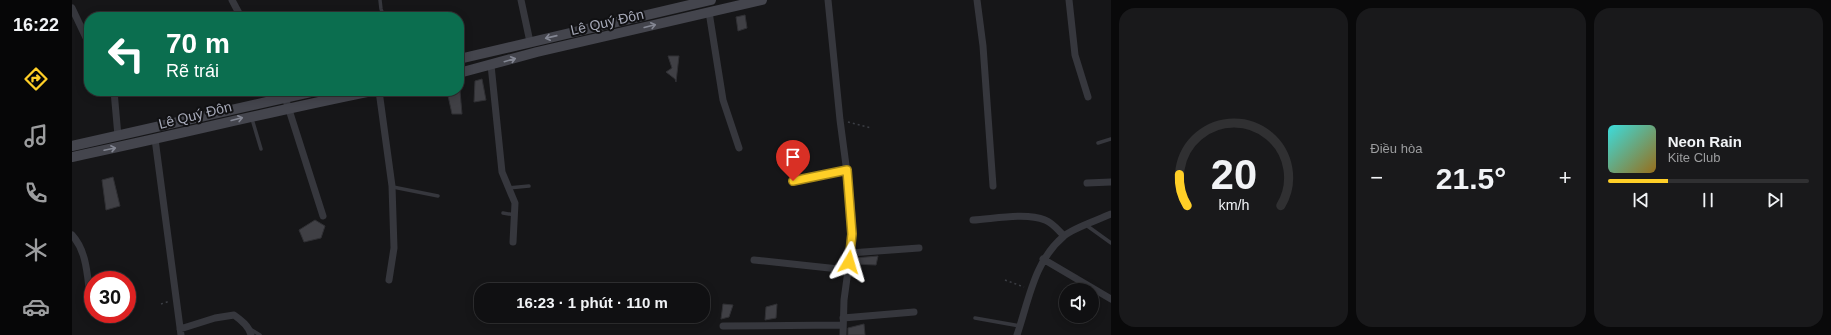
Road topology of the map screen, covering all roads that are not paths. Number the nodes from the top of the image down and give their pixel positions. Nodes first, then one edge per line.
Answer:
1 (232, 0) edge
2 (380, 0) edge
3 (521, 0) edge
4 (711, 0) edge
5 (762, 0) edge
6 (828, 0) edge
7 (977, 0) edge
8 (1070, 0) edge
9 (73, 11) edge
10 (238, 12) edge
11 (382, 12) edge
12 (710, 12) junction
13 (629, 20) junction
14 (632, 31) junction
15 (84, 34) edge
16 (530, 42) junction
17 (464, 59) edge
18 (491, 65) junction
19 (464, 72) edge
20 (114, 96) edge
21 (276, 96) edge
22 (285, 96) edge
23 (346, 96) edge
24 (380, 96) edge
25 (1088, 97) dead end
26 (288, 107) junction
27 (251, 116) junction
28 (118, 136) junction
29 (155, 139) junction
30 (1111, 139) edge
31 (1098, 143) dead end
32 (72, 146) edge
33 (738, 148) dead end
34 (262, 149) dead end
35 (72, 157) edge
36 (847, 170) junction
37 (793, 181) dead end
38 (1111, 182) edge
39 (1087, 183) dead end
40 (392, 186) junction
41 (529, 186) dead end
42 (993, 186) dead end
43 (508, 188) junction
44 (438, 196) dead end
45 (503, 213) dead end
46 (515, 214) junction
47 (1111, 214) edge
48 (323, 216) dead end
49 (973, 220) dead end
50 (1086, 225) junction
51 (72, 235) edge
52 (1064, 236) junction
53 (513, 242) dead end
54 (1111, 243) edge
55 (919, 248) dead end
56 (850, 253) junction
57 (1044, 259) junction
58 (754, 260) dead end
59 (848, 270) junction
60 (87, 271) edge
61 (389, 280) dead end
62 (1111, 299) edge
63 (914, 312) dead end
64 (975, 318) dead end
65 (843, 322) junction
66 (723, 326) dead end
67 (1020, 326) junction
68 (180, 332) edge
69 (250, 332) edge
70 (260, 335) edge
71 (843, 335) edge
72 (1017, 335) edge

1 - 10 street
2 - 11 lane
3 - 16 street
4 - 13 main road, Lê Quý Đôn
5 - 12 main road, Lê Quý Đôn
6 - 36 street
7 - 42 street
8 - 25 street
9 - 15 street
14 -> 12 main road, Lê Quý Đôn
12 - 33 street
13 - 14 main road
13 -> 16 main road, Lê Quý Đôn
18 -> 14 main road, Lê Quý Đôn
16 - 17 main road, Lê Quý Đôn
18 - 19 main road, Lê Quý Đôn
18 - 43 street
20 - 28 street
21 - 28 main road, Lê Quý Đôn
22 - 26 street
23 - 26 main road, Lê Quý Đôn
24 - 40 street
26 - 27 main road, Lê Quý Đôn
26 - 48 street
29 -> 27 main road, Lê Quý Đôn
27 - 34 lane
28 - 32 main road, Lê Quý Đôn
35 -> 29 main road, Lê Quý Đôn
29 - 68 street
30 - 31 lane
36 - 37 street
36 - 56 street
38 - 39 street
40 - 44 lane
40 - 61 street
41 - 43 lane
43 - 46 street
45 - 46 lane
46 - 53 street
47 - 50 street
49 - 52 street
50 - 52 street
50 - 54 lane
51 - 60 street
52 - 57 street
55 - 56 street
56 - 59 street
57 - 62 street
57 - 67 street
58 - 59 street
59 - 65 street
63 - 65 street
64 - 67 lane
65 - 66 street
65 - 71 street
67 - 72 street
68 - 69 street
69 - 70 lane

